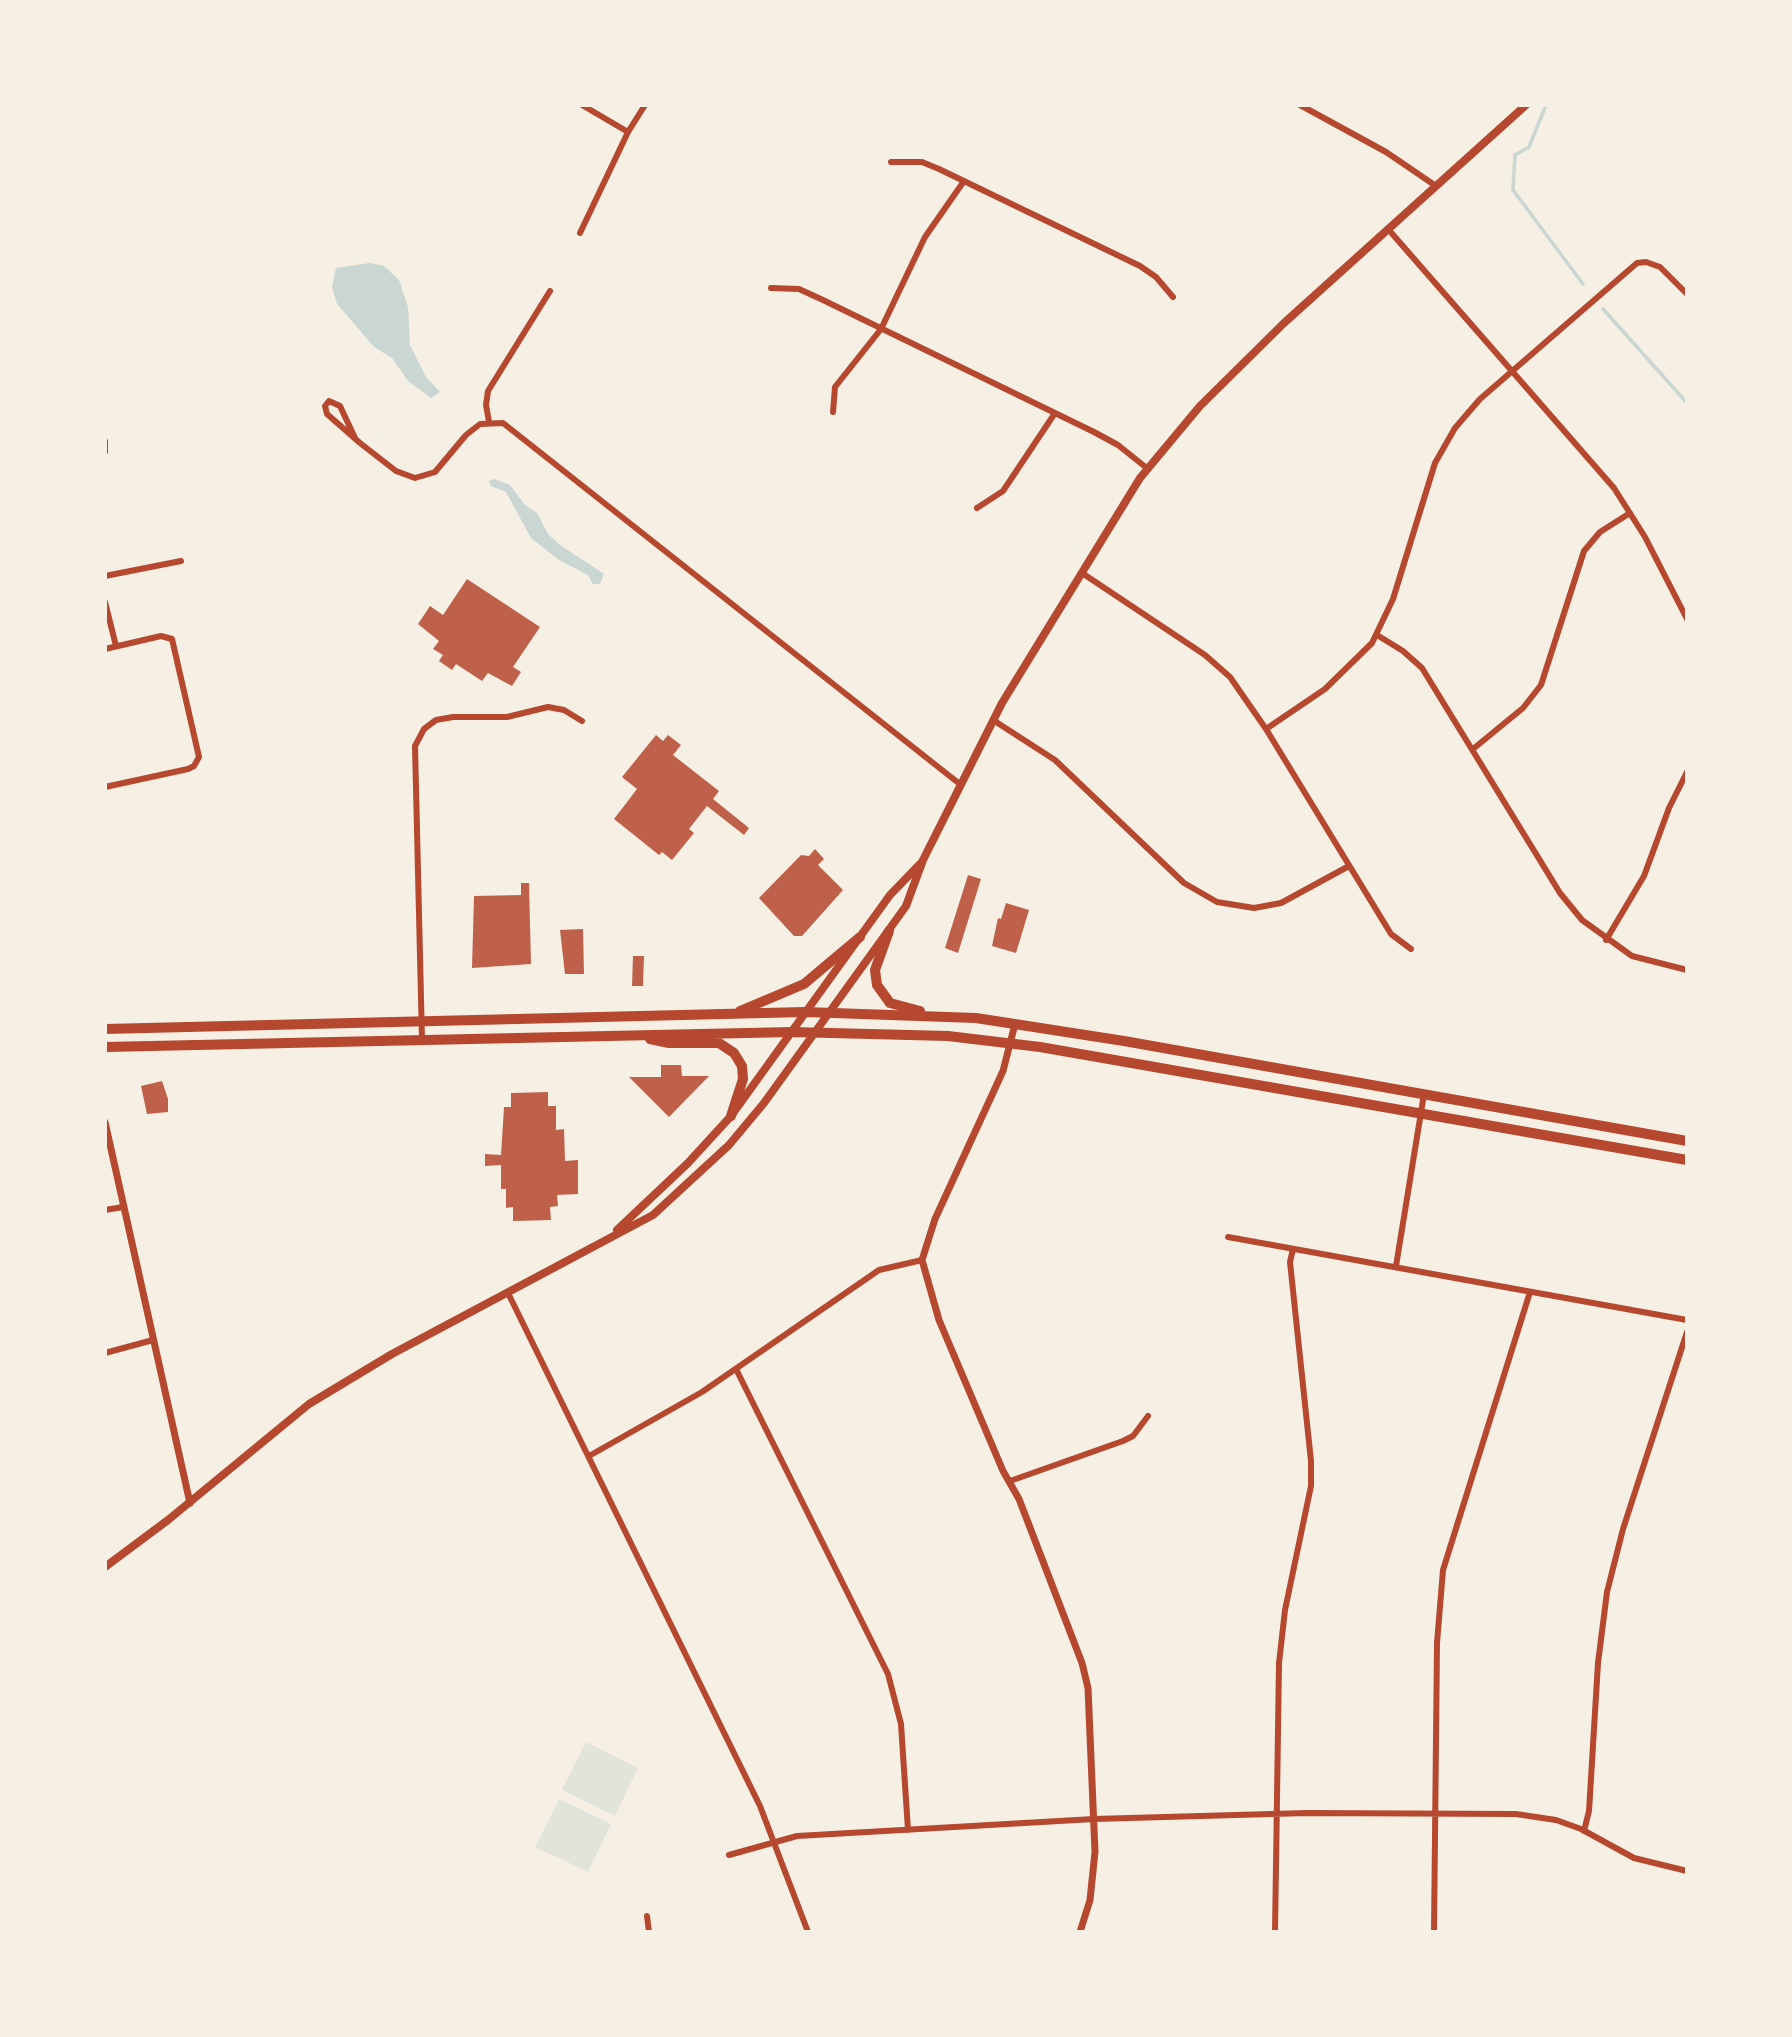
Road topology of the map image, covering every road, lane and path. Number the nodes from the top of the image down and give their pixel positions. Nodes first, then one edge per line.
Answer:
1 (582, 105) edge
2 (645, 105) edge
3 (1526, 105) edge
4 (1303, 106) edge
5 (628, 132) junction
6 (891, 162) dead end
7 (964, 181) junction
8 (1436, 186) junction
9 (1388, 229) junction
10 (580, 233) dead end
11 (771, 288) dead end
12 (551, 291) dead end
13 (1687, 294) edge
14 (1173, 297) dead end
15 (881, 329) junction
16 (1513, 371) junction
17 (833, 412) dead end
18 (1055, 413) junction
19 (489, 422) junction
20 (355, 438) junction
21 (105, 441) edge
22 (105, 452) edge
23 (1148, 469) junction
24 (977, 508) dead end
25 (1630, 513) junction
26 (181, 561) dead end
27 (1082, 573) junction
28 (105, 576) edge
29 (105, 602) edge
30 (1687, 619) edge
31 (1377, 635) junction
32 (116, 646) junction
33 (105, 649) edge
34 (993, 720) junction
35 (582, 721) dead end
36 (1266, 729) junction
37 (1473, 749) junction
38 (1687, 772) edge
39 (961, 785) junction
40 (105, 787) edge
41 (923, 860) junction
42 (1349, 866) junction
43 (889, 931) junction
44 (860, 937) junction
45 (1606, 940) junction
46 (1411, 949) dead end
47 (1687, 970) edge
48 (830, 1012) junction
49 (805, 1013) junction
50 (729, 1014) junction
51 (930, 1015) junction
52 (422, 1021) junction
53 (1015, 1024) junction
54 (105, 1029) edge
55 (792, 1032) junction
56 (816, 1032) junction
57 (635, 1035) junction
58 (422, 1040) junction
59 (1012, 1043) junction
60 (105, 1047) edge
61 (1424, 1094) junction
62 (1422, 1114) junction
63 (731, 1116) junction
64 (105, 1122) edge
65 (1687, 1141) edge
66 (1687, 1160) edge
67 (123, 1208) junction
68 (105, 1210) edge
69 (610, 1237) junction
70 (1228, 1237) dead end
71 (1293, 1249) junction
72 (922, 1260) junction
73 (1396, 1266) junction
74 (1530, 1292) junction
75 (508, 1293) junction
76 (1687, 1320) edge
77 (1687, 1332) edge
78 (153, 1340) junction
79 (105, 1353) edge
80 (736, 1369) junction
81 (1148, 1416) dead end
82 (589, 1456) junction
83 (1010, 1481) junction
84 (190, 1503) junction
85 (105, 1567) edge
86 (1276, 1813) junction
87 (1435, 1814) junction
88 (1094, 1819) junction
89 (908, 1830) junction
90 (1584, 1830) junction
91 (775, 1841) junction
92 (729, 1855) dead end
93 (1687, 1871) edge
94 (647, 1916) dead end
95 (649, 1932) edge
96 (808, 1932) edge
97 (1080, 1932) edge
98 (1275, 1932) edge
99 (1434, 1932) edge

1 - 5 street
2 - 5 street
3 - 8 main road
4 - 8 street
5 - 10 street
6 - 7 street
7 - 14 street
7 - 15 street
8 - 9 main road
9 - 16 street
9 - 23 main road
11 - 15 street
12 - 19 street
13 - 16 street
15 - 17 street
15 - 18 street
16 - 25 street
16 - 31 street
18 - 23 street
18 - 24 street
19 - 20 street
19 - 39 street
20 - 20 street
21 - 22 street
23 - 27 main road
25 - 30 street
25 - 37 street
26 - 28 street
27 - 34 main road
27 - 36 street
29 - 32 street
31 - 36 street
31 - 37 street
32 - 33 street
32 - 40 street
34 - 39 main road
34 - 42 street
35 - 52 street
36 - 42 street
37 - 45 street
38 - 45 street
39 - 41 main road
41 - 43 main road
41 - 44 main road
42 - 46 street
43 - 48 main road
43 - 51 highway
44 - 49 main road
44 - 50 highway
45 - 47 street
48 - 49 highway
48 - 51 highway
48 - 56 main road
49 - 50 highway
49 - 55 main road
50 - 52 highway
51 - 53 highway
52 - 54 highway
52 - 58 street
53 - 59 street
53 - 61 highway
55 - 56 highway
55 - 57 highway
55 - 63 main road
56 - 59 highway
56 - 69 main road
57 - 58 highway
57 - 63 highway
58 - 60 highway
59 - 62 highway
59 - 72 street
61 - 62 street
61 - 65 highway
62 - 66 highway
62 - 73 street
63 - 69 main road
64 - 67 street
67 - 68 street
67 - 78 street
69 - 75 main road
70 - 71 street
71 - 73 street
71 - 86 street
72 - 80 street
72 - 83 street
73 - 74 street
74 - 76 street
74 - 87 street
75 - 82 street
75 - 84 main road
77 - 90 street
78 - 79 street
78 - 84 street
80 - 82 street
80 - 89 street
81 - 83 street
82 - 91 street
83 - 88 street
84 - 85 main road
86 - 87 street
86 - 88 street
86 - 98 street
87 - 90 street
87 - 99 street
88 - 89 street
88 - 97 street
89 - 91 street
90 - 93 street
91 - 92 street
91 - 96 street
94 - 95 street

